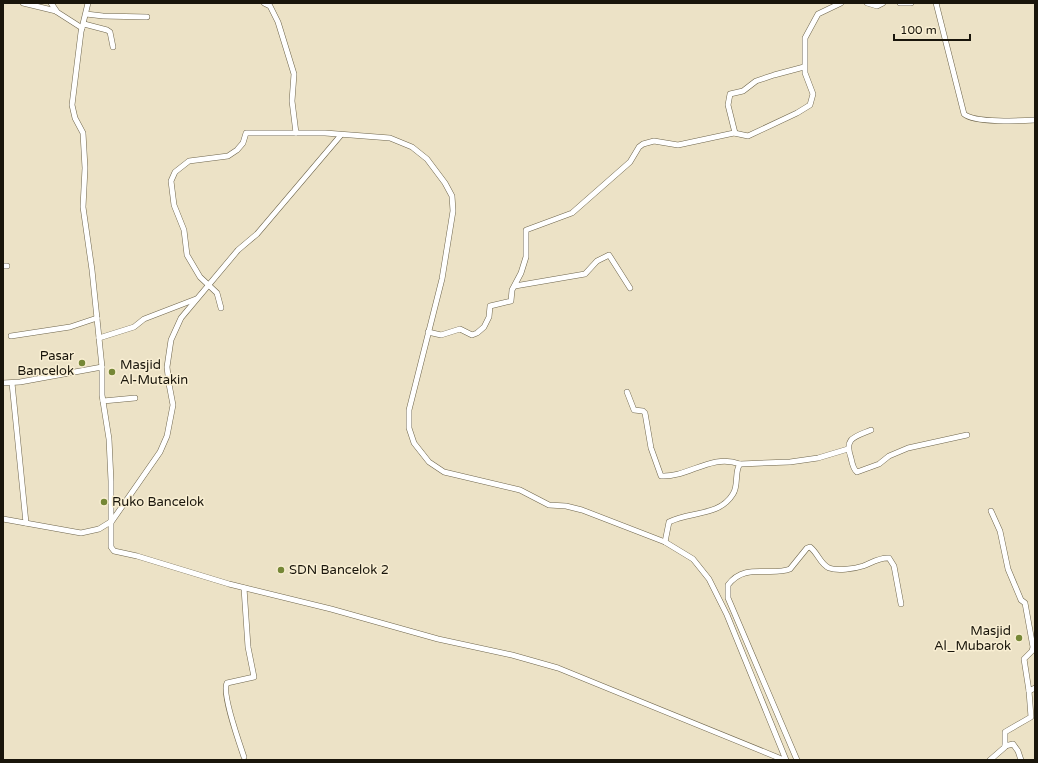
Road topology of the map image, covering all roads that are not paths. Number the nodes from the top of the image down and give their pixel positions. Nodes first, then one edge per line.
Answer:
1 (23, 3) edge
2 (50, 3) edge
3 (88, 3) edge
4 (264, 3) edge
5 (842, 3) edge
6 (867, 3) edge
7 (883, 3) edge
8 (900, 3) edge
9 (912, 3) edge
10 (936, 3) edge
11 (57, 12) junction
12 (87, 14) junction
13 (147, 17) dead end
14 (84, 25) junction
15 (113, 47) dead end
16 (804, 67) junction
17 (1035, 120) edge
18 (295, 131) junction
19 (735, 133) junction
20 (341, 135) junction
21 (207, 286) junction
22 (515, 286) junction
23 (630, 288) dead end
24 (196, 298) junction
25 (221, 308) dead end
26 (97, 318) junction
27 (431, 332) junction
28 (11, 336) dead end
29 (99, 338) junction
30 (102, 367) junction
31 (3, 383) edge
32 (12, 383) junction
33 (627, 392) dead end
34 (135, 398) dead end
35 (103, 401) junction
36 (871, 430) dead end
37 (967, 435) dead end
38 (848, 449) junction
39 (740, 464) junction
40 (991, 511) dead end
41 (3, 519) edge
42 (112, 521) junction
43 (26, 523) junction
44 (665, 541) junction
45 (244, 588) junction
46 (901, 604) dead end
47 (1032, 689) edge
48 (1005, 746) junction
49 (244, 757) dead end
50 (783, 760) edge
51 (797, 760) edge
52 (990, 760) edge
53 (1021, 760) edge

1 - 11 street
2 - 11 street
3 - 12 street
4 - 18 street
5 - 16 street
6 - 7 street
8 - 9 street
10 - 17 street
11 - 14 street
12 - 13 street
12 - 14 street
14 - 15 street
14 - 26 street
16 - 19 street
16 - 19 street
18 - 20 street
18 - 21 street
19 - 22 street
20 - 21 street
20 - 27 street
21 - 24 street
21 - 25 street
22 - 23 street
22 - 27 street
24 - 29 street
24 - 42 street
26 - 28 street
26 - 29 street
27 - 44 street
29 - 30 street
30 - 32 street
30 - 35 street
31 - 32 street
32 - 43 street
33 - 39 street
34 - 35 street
35 - 42 street
36 - 38 street
37 - 38 street
38 - 39 street
39 - 44 street
40 - 47 street
41 - 43 street
42 - 43 street
42 - 45 street
44 - 50 street
45 - 49 street
45 - 50 street
46 - 51 street
47 - 48 street
48 - 52 street
48 - 53 street

